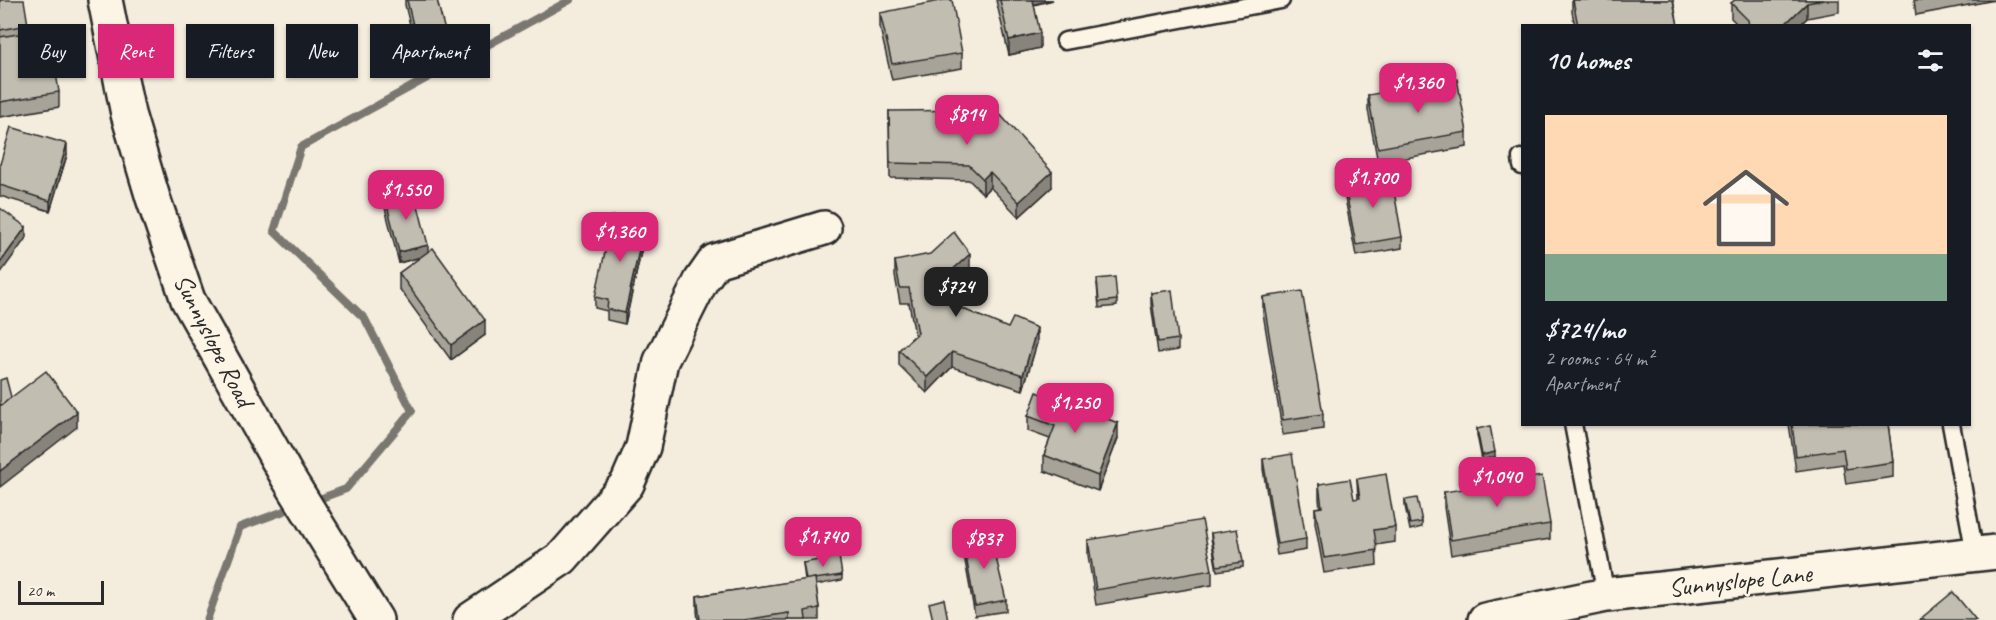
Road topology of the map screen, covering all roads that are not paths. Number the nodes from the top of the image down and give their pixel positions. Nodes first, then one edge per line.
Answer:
1 (105, 0) edge
2 (1281, 0) edge
3 (1065, 41) dead end
4 (824, 228) dead end
5 (1573, 426) edge
6 (1952, 426) edge
7 (1986, 553) edge
8 (1606, 595) junction
9 (376, 620) edge
10 (470, 620) edge
11 (1485, 620) edge

1 - 9 street, Sunnyslope Road
2 - 3 lane
4 - 10 street
5 - 8 lane
6 - 7 lane
7 - 8 street, Sunnyslope Lane
8 - 11 street, Sunnyslope Lane

